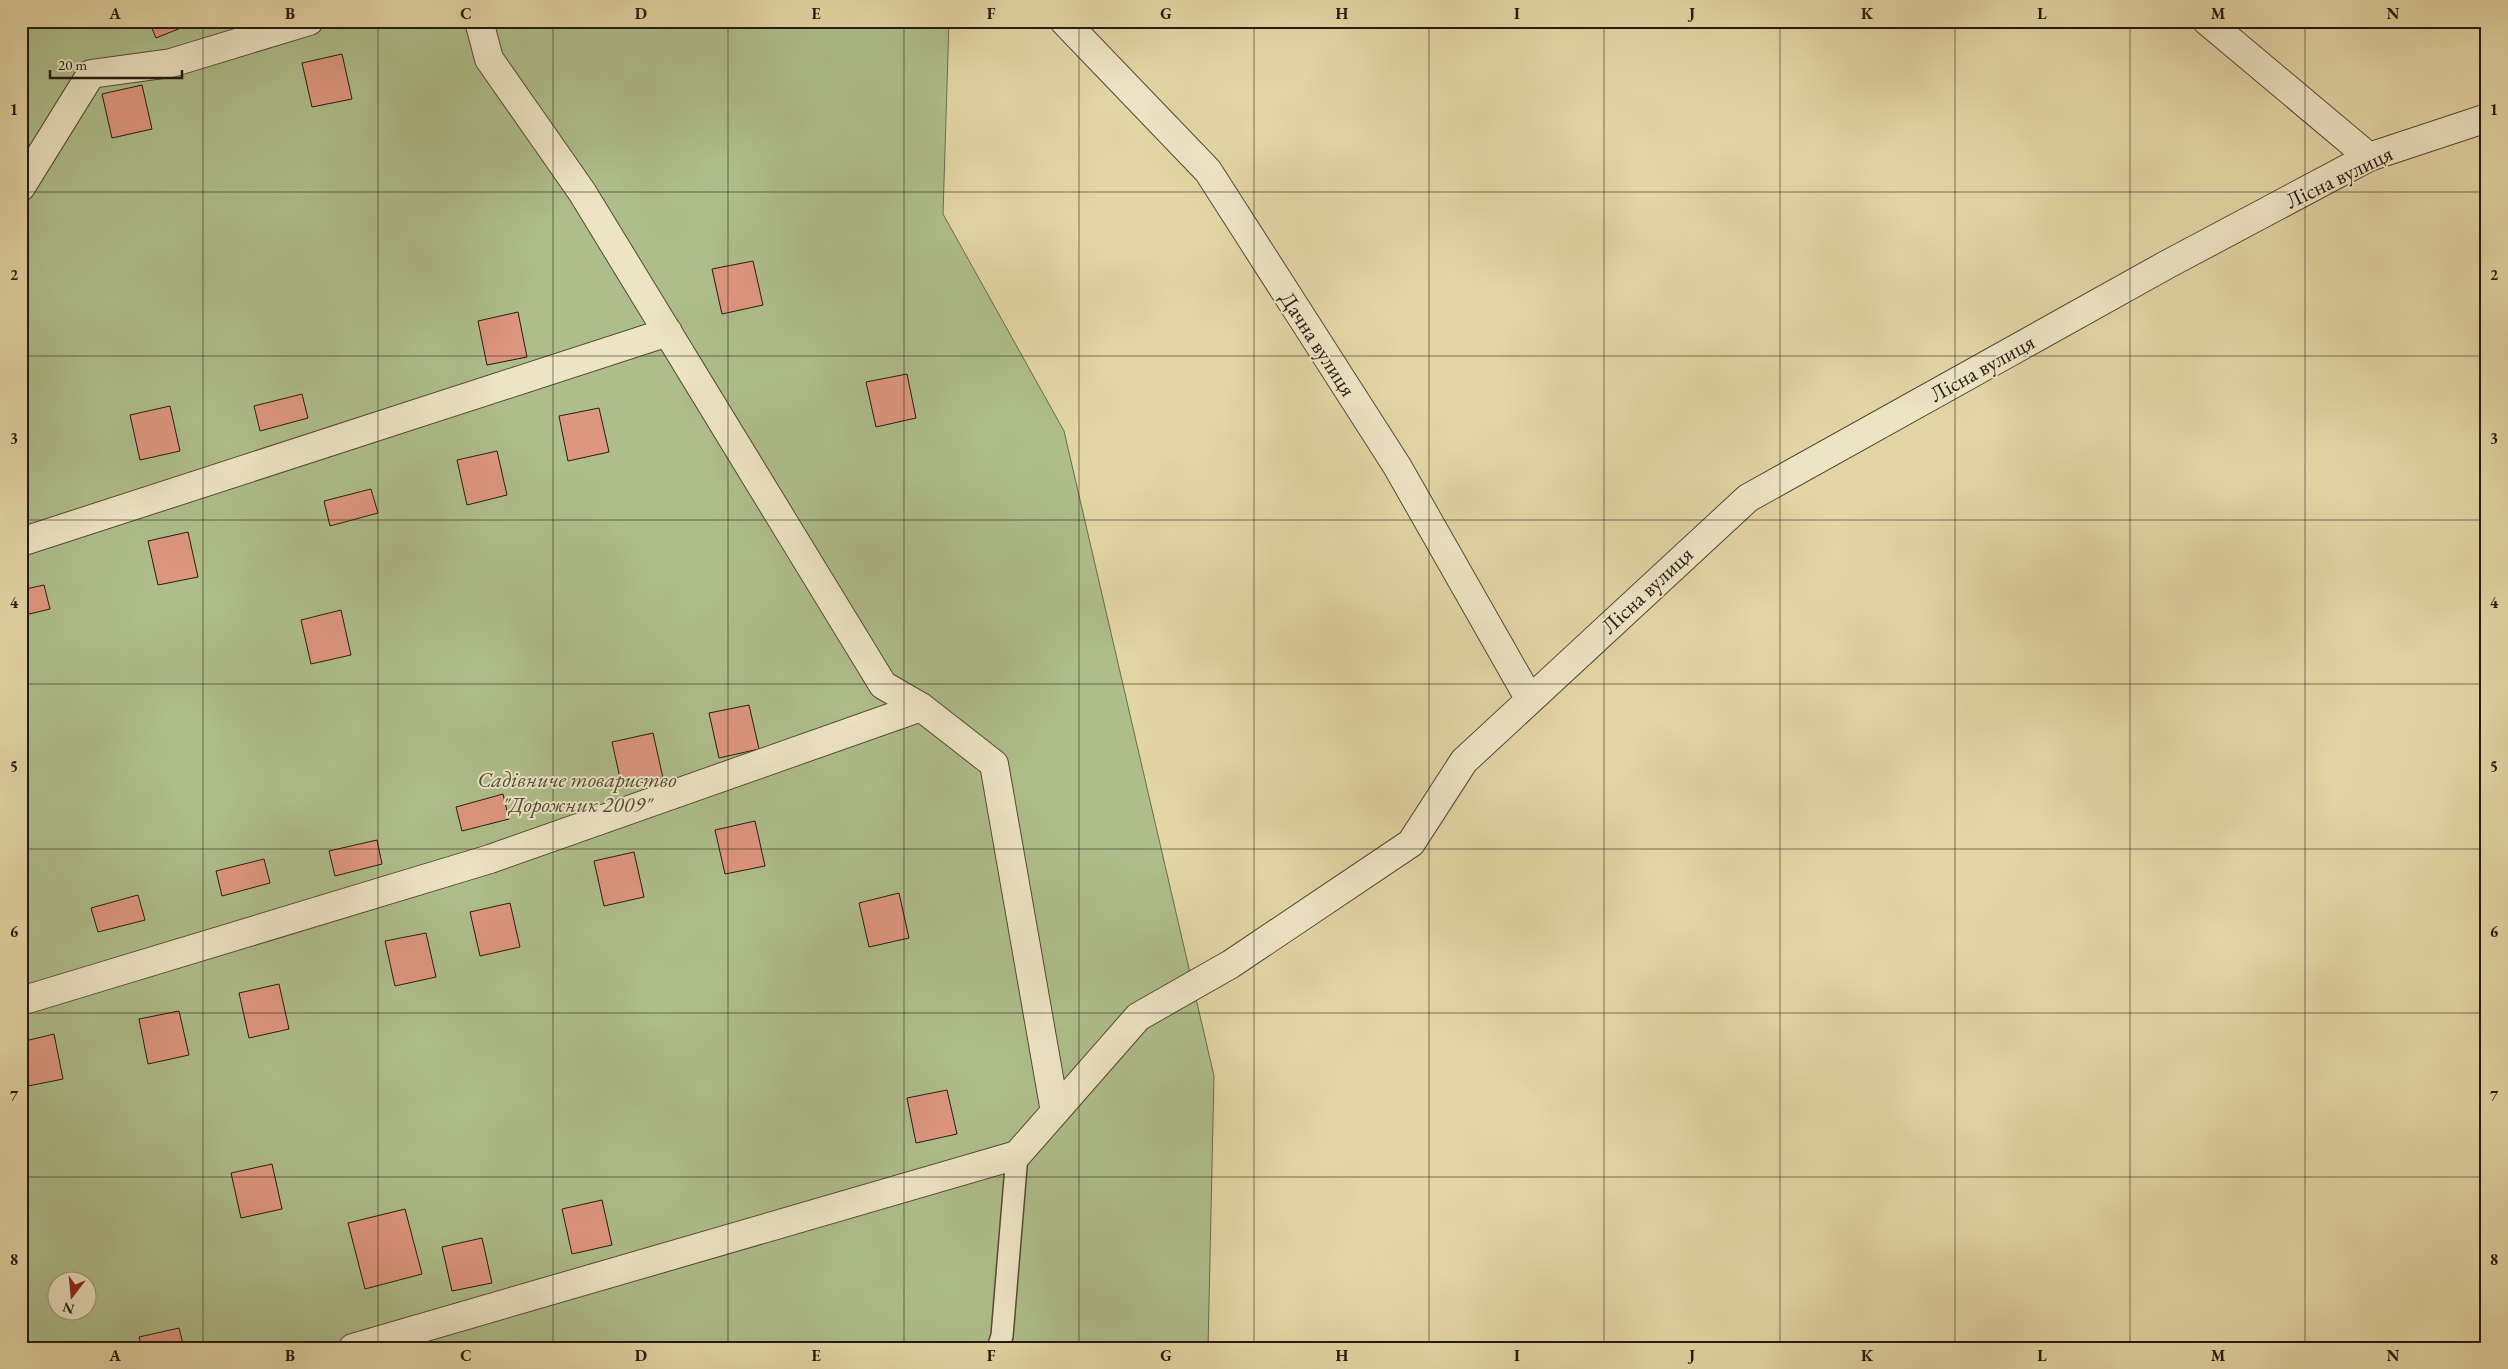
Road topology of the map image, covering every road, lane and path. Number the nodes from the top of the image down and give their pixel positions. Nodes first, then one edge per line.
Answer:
1 (310, 21) edge
2 (479, 21) edge
3 (1064, 21) edge
4 (2207, 21) edge
5 (2487, 118) edge
6 (2370, 157) junction
7 (21, 187) edge
8 (668, 332) junction
9 (21, 542) edge
10 (1529, 698) junction
11 (921, 707) junction
12 (21, 1001) edge
13 (1054, 1112) junction
14 (1016, 1155) junction
15 (353, 1348) edge
16 (998, 1348) edge

1 - 7 street
2 - 8 street
3 - 10 street, Дачна вулиця
4 - 6 street
5 - 6 street, Лісна вулиця
6 - 10 street, Лісна вулиця
8 - 9 street
8 - 11 street
10 - 13 street, Лісна вулиця
11 - 12 street
11 - 13 street
13 - 14 street, Лісна вулиця
14 - 15 street
14 - 16 lane

